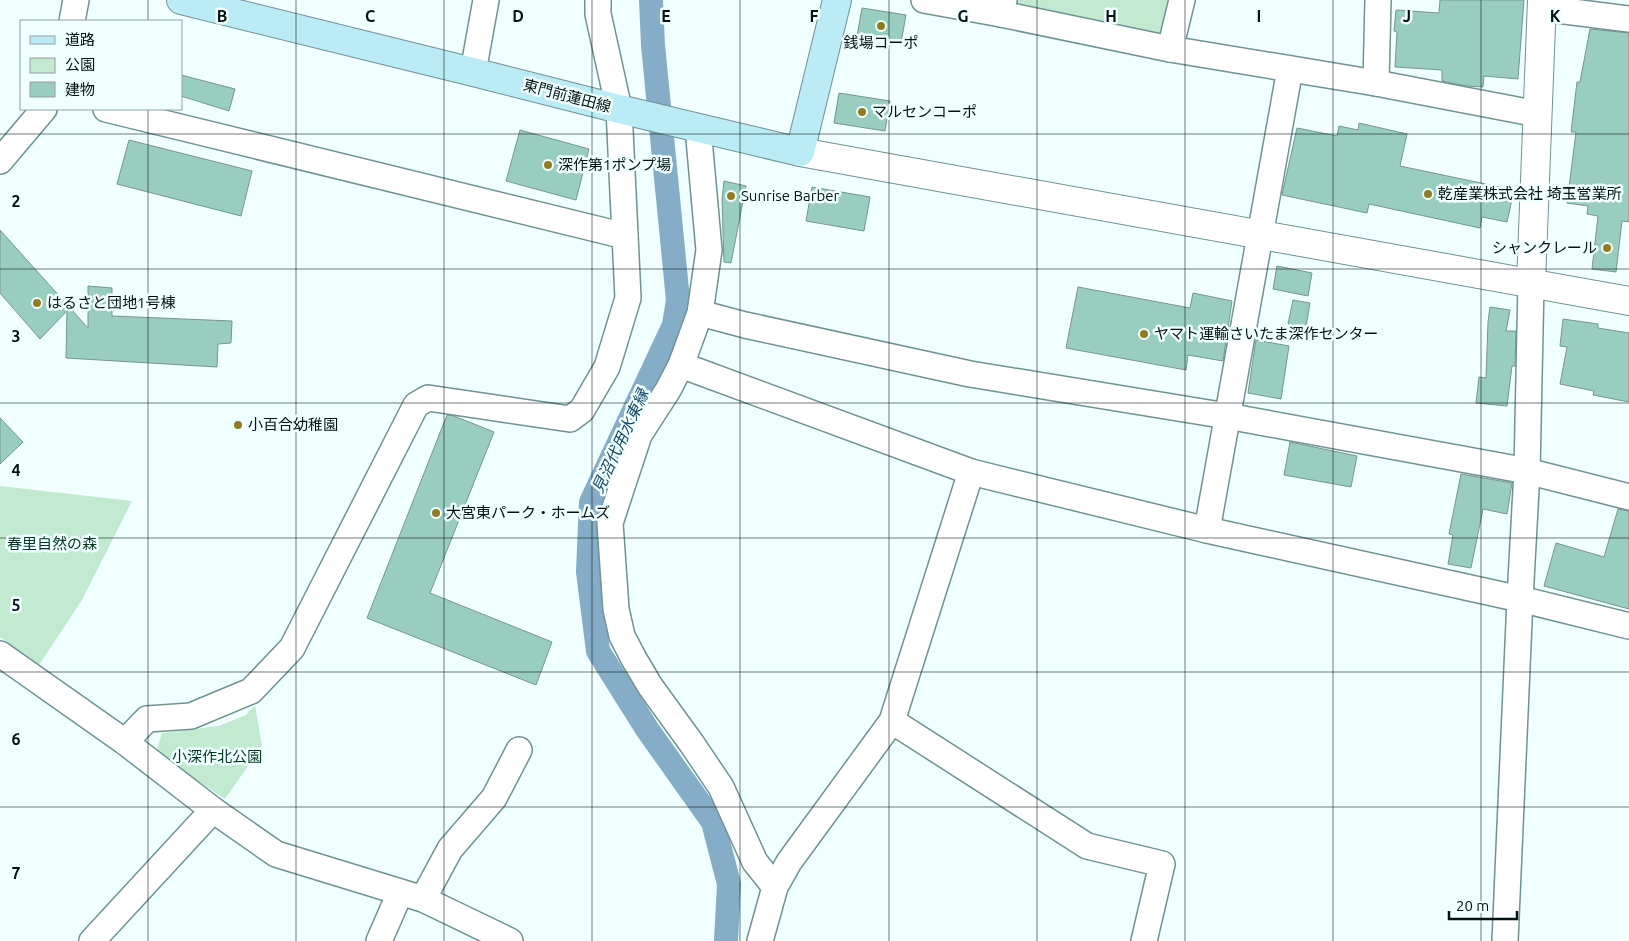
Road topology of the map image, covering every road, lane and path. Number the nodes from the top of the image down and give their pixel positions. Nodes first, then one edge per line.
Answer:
1 (76, 0) edge
2 (181, 0) edge
3 (486, 0) edge
4 (598, 0) edge
5 (837, 0) edge
6 (924, 0) edge
7 (1182, 0) edge
8 (1378, 0) edge
9 (1541, 4) edge
10 (1002, 7) edge
11 (1629, 19) edge
12 (72, 20) edge
13 (1170, 49) junction
14 (1290, 69) junction
15 (473, 72) junction
16 (1376, 83) junction
17 (43, 110) edge
18 (110, 110) edge
19 (619, 110) junction
20 (1538, 114) junction
21 (692, 126) junction
22 (800, 152) junction
23 (0, 161) edge
24 (1260, 235) junction
25 (625, 236) junction
26 (1531, 283) junction
27 (1629, 300) edge
28 (700, 313) junction
29 (681, 365) junction
30 (1227, 416) junction
31 (1527, 471) junction
32 (971, 472) junction
33 (1629, 497) edge
34 (1207, 530) junction
35 (1520, 599) junction
36 (1629, 626) edge
37 (0, 654) edge
38 (892, 722) junction
39 (125, 742) junction
40 (519, 750) dead end
41 (213, 810) junction
42 (775, 887) junction
43 (411, 896) junction
44 (105, 936) edge
45 (379, 941) edge
46 (510, 941) edge
47 (760, 941) edge
48 (1144, 941) edge
49 (1505, 941) edge

1 - 12 street
2 - 15 main road, 東門前蓮田線
3 - 15 street
4 - 19 street
5 - 22 main road
6 - 10 street
7 - 13 street
8 - 16 street
9 - 11 street
9 - 20 street
10 - 13 street
13 - 14 street
14 - 16 street
14 - 24 street
15 - 19 main road, 東門前蓮田線
16 - 20 street
17 - 23 street
18 - 25 street
19 - 21 main road, 東門前蓮田線
19 - 25 street
20 - 26 street
21 - 22 main road, 東門前蓮田線
21 - 28 street
22 - 24 street
24 - 26 street
24 - 30 street
25 - 39 street
26 - 27 street
26 - 31 street
28 - 29 street
28 - 30 street
29 - 32 street
29 - 42 street
30 - 31 street
30 - 34 street
31 - 33 street
31 - 35 street
32 - 34 street
32 - 38 street
34 - 35 street
35 - 36 street
35 - 49 street
37 - 39 street
38 - 42 street
38 - 48 street
39 - 41 street
40 - 43 street
41 - 43 street
41 - 44 street
42 - 47 street
43 - 45 street
43 - 46 street

